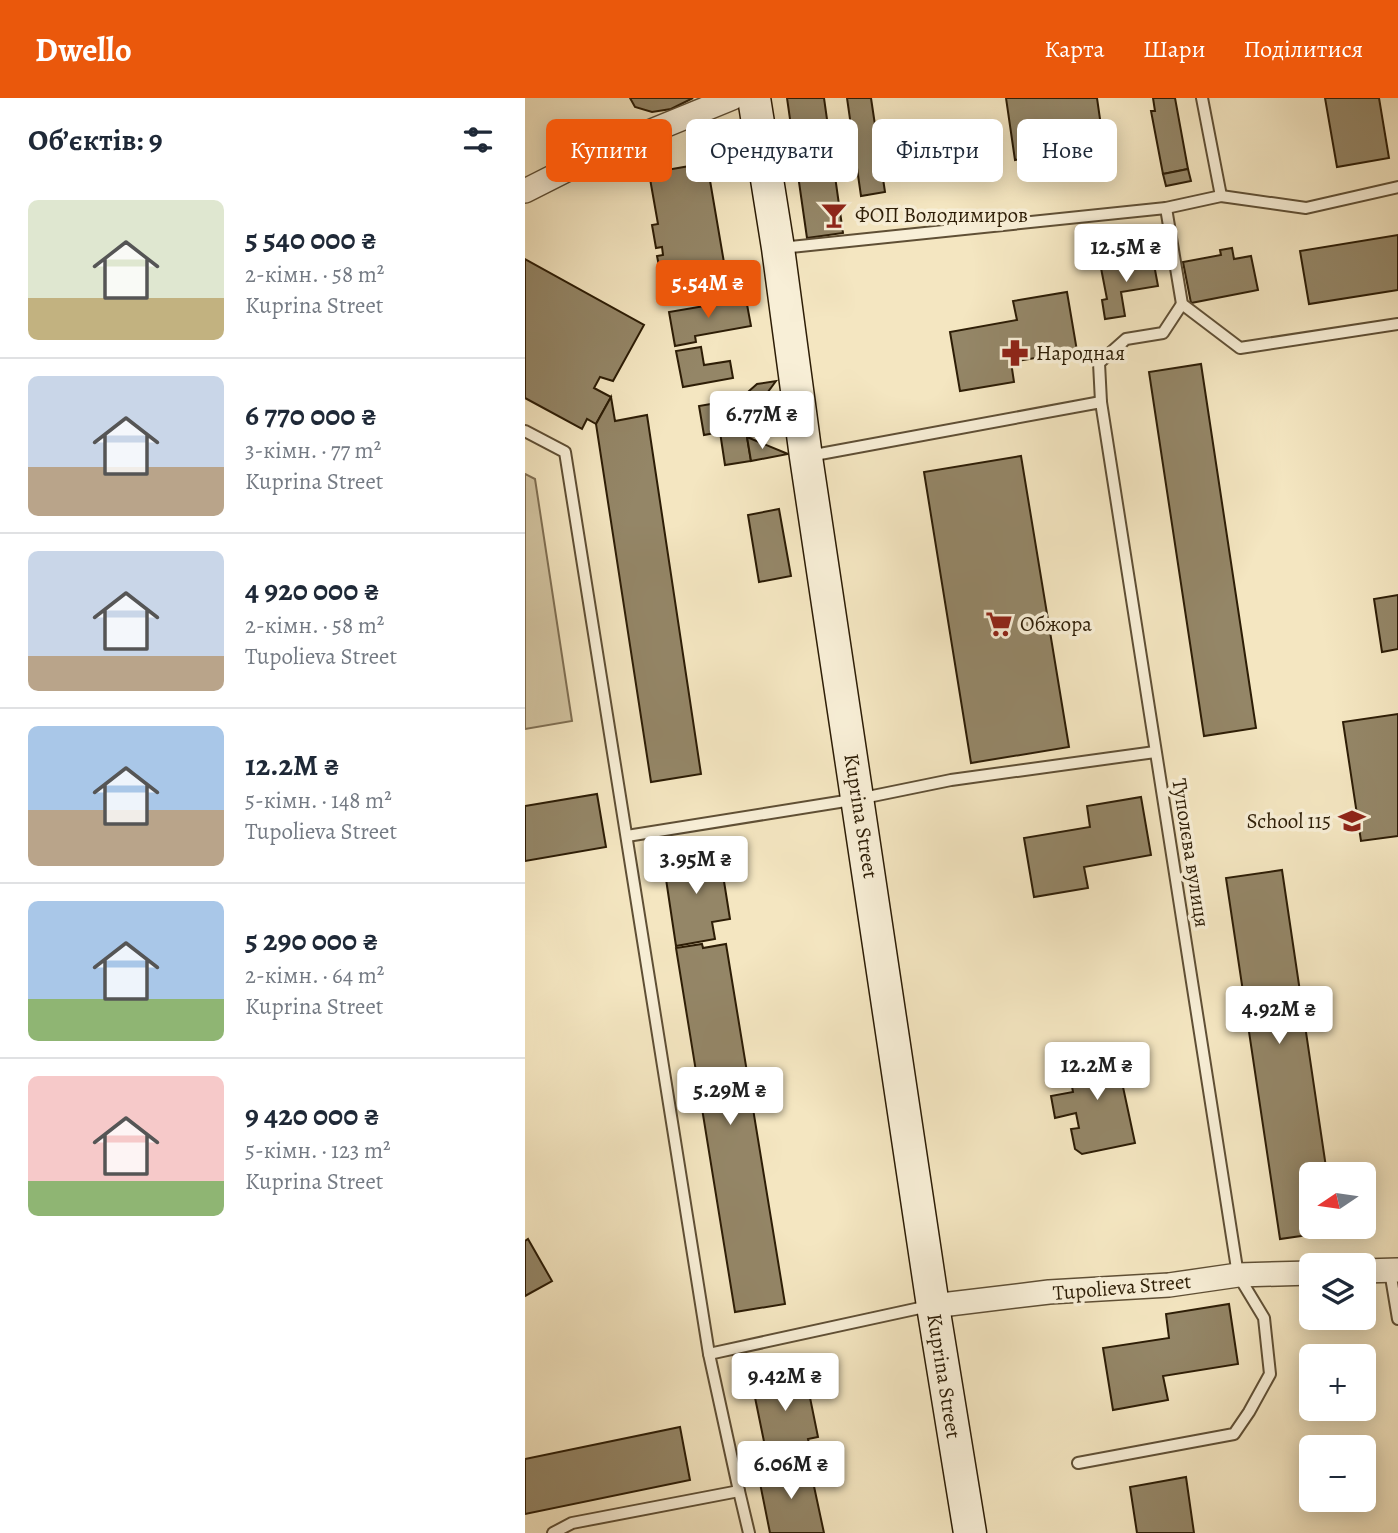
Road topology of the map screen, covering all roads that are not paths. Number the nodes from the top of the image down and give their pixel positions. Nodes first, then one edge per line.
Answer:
1 (731, 98) edge
2 (754, 98) edge
3 (1202, 98) edge
4 (1398, 187) edge
5 (525, 191) edge
6 (1221, 196) junction
7 (1165, 208) junction
8 (778, 248) junction
9 (1182, 304) junction
10 (1398, 324) edge
11 (1101, 402) junction
12 (525, 431) edge
13 (806, 457) junction
14 (1155, 752) junction
15 (858, 799) junction
16 (627, 836) junction
17 (1394, 1270) edge
18 (1376, 1271) edge
19 (1299, 1273) edge
20 (1238, 1275) junction
21 (933, 1306) junction
22 (1398, 1319) edge
23 (709, 1354) junction
24 (1078, 1463) dead end
25 (739, 1491) junction
26 (554, 1533) edge
27 (750, 1533) edge
28 (970, 1533) edge

1 - 5 street
2 - 8 main road, Kuprina Street
3 - 6 lane
4 - 6 lane
6 - 7 lane
7 - 8 lane
7 - 9 lane
8 - 13 main road, Kuprina Street
9 - 10 lane
9 - 11 lane, Туполєва вулиця
11 - 13 lane
11 - 14 lane, Туполєва вулиця
12 - 16 lane
13 - 15 main road, Kuprina Street
14 - 15 lane
14 - 20 lane, Туполєва вулиця
15 - 16 lane
15 - 21 main road, Kuprina Street
16 - 23 lane
17 - 18 street
17 - 22 lane
19 - 20 street, Tupolieva Street
20 - 21 street, Tupolieva Street
20 - 24 lane, Туполєва вулиця
21 - 23 lane
21 - 28 main road, Kuprina Street
23 - 25 lane
25 - 26 lane
25 - 27 lane

